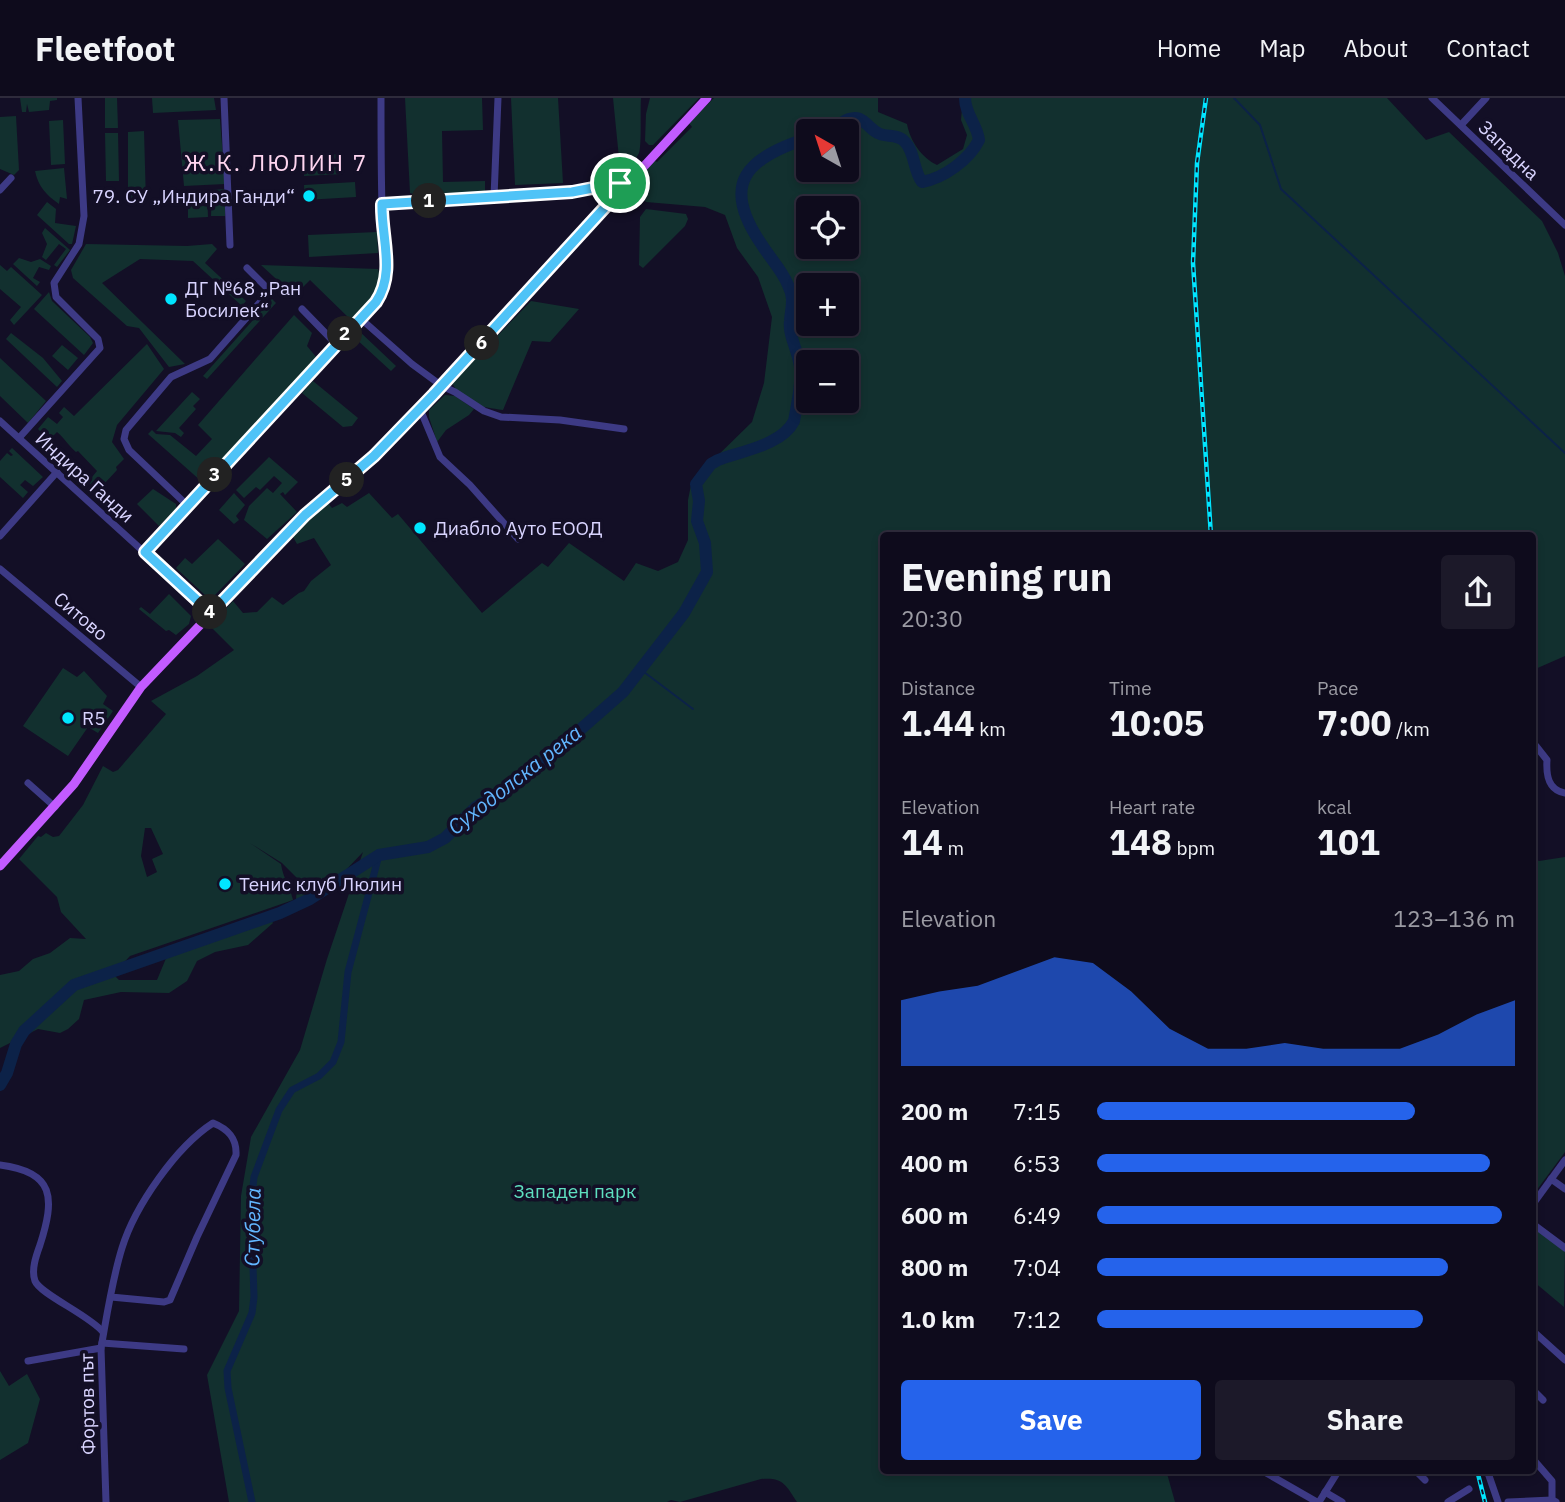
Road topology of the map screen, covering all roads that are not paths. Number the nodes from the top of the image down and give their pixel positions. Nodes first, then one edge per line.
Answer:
1 (78, 98) edge
2 (224, 98) edge
3 (381, 98) edge
4 (498, 98) edge
5 (707, 98) edge
6 (1432, 98) edge
7 (1486, 98) edge
8 (1461, 125) junction
9 (11, 178) dead end
10 (629, 181) junction
11 (0, 190) edge
12 (494, 197) junction
13 (382, 204) junction
14 (1564, 221) edge
15 (230, 242) dead end
16 (247, 268) dead end
17 (302, 309) dead end
18 (360, 318) junction
19 (336, 344) junction
20 (442, 386) junction
21 (420, 409) junction
22 (0, 421) edge
23 (624, 429) dead end
24 (19, 438) junction
25 (57, 472) junction
26 (187, 505) junction
27 (0, 536) edge
28 (518, 539) dead end
29 (145, 552) junction
30 (0, 569) edge
31 (211, 613) junction
32 (141, 687) junction
33 (1536, 746) dead end
34 (28, 783) dead end
35 (1565, 793) edge
36 (55, 807) junction
37 (0, 866) edge
38 (1565, 1160) edge
39 (0, 1165) edge
40 (1551, 1179) junction
41 (1565, 1189) edge
42 (1536, 1200) edge
43 (1536, 1226) edge
44 (1565, 1248) edge
45 (111, 1297) junction
46 (103, 1332) junction
47 (1536, 1334) edge
48 (102, 1346) junction
49 (184, 1349) dead end
50 (1565, 1360) edge
51 (28, 1361) dead end
52 (1536, 1393) edge
53 (1543, 1400) dead end
54 (1536, 1462) edge
55 (1268, 1474) edge
56 (1336, 1474) edge
57 (1419, 1474) edge
58 (1488, 1474) edge
59 (1425, 1480) dead end
60 (1469, 1489) dead end
61 (1325, 1492) junction
62 (1554, 1501) edge
63 (106, 1502) edge
64 (1318, 1502) edge
65 (1342, 1502) edge
66 (1448, 1502) edge
67 (1498, 1502) edge
68 (1508, 1502) edge

1 - 24 street
2 - 15 street
3 - 13 street
4 - 12 street
5 - 10 main road
6 - 8 street, Западна
7 - 8 street
8 - 14 street, Западна
9 - 11 street
10 - 12 street
10 - 20 main road
12 - 13 street
13 - 18 street
16 - 26 street
17 - 19 street
18 - 19 street
18 - 20 street
19 - 26 street
20 - 21 main road
20 - 23 street
21 - 28 street
21 - 31 main road
22 - 24 street, Индира Ганди
24 - 25 street, Индира Ганди
25 - 27 street
25 - 29 street, Индира Ганди
26 - 29 street
29 - 31 street, Индира Ганди
30 - 32 street, Ситово
31 - 32 main road
32 - 36 main road
33 - 35 street
34 - 36 street
36 - 37 main road
38 - 40 street
39 - 46 street, Фортов път
40 - 41 street
40 - 42 street
43 - 44 street
45 - 45 street
45 - 46 street
46 - 48 street, Фортов път
47 - 50 street
48 - 49 street
48 - 51 street
48 - 63 street, Фортов път
52 - 53 street
54 - 62 street
55 - 64 street
56 - 61 street
57 - 59 street
58 - 67 street
60 - 66 street
61 - 64 street
61 - 65 street
62 - 68 street

